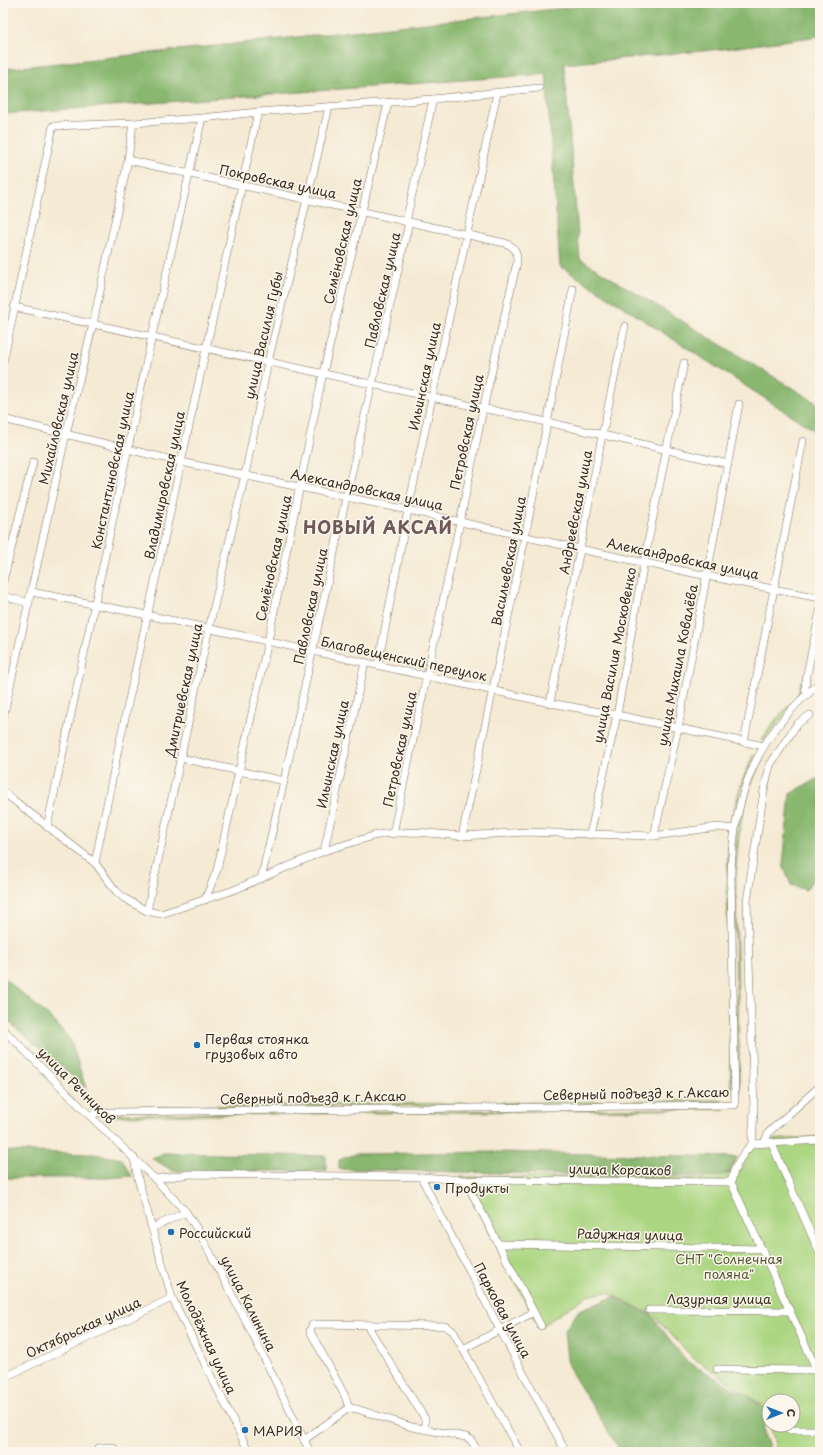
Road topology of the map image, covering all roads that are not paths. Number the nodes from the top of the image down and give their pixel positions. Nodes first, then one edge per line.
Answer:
1 (539, 88) dead end
2 (497, 93) junction
3 (433, 99) junction
4 (388, 103) junction
5 (328, 107) junction
6 (258, 112) junction
7 (202, 118) junction
8 (133, 123) junction
9 (128, 160) junction
10 (190, 174) junction
11 (242, 186) junction
12 (307, 200) junction
13 (361, 212) junction
14 (408, 222) junction
15 (466, 235) junction
16 (515, 249) joint
17 (573, 289) dead end
18 (14, 307) junction
19 (93, 324) junction
20 (625, 326) dead end
21 (152, 336) junction
22 (206, 348) junction
23 (3, 362) edge
24 (268, 362) junction
25 (684, 363) dead end
26 (323, 373) junction
27 (373, 384) junction
28 (432, 398) junction
29 (739, 404) dead end
30 (482, 409) junction
31 (3, 419) edge
32 (547, 422) junction
33 (66, 434) junction
34 (602, 436) junction
35 (803, 441) dead end
36 (128, 449) junction
37 (666, 450) junction
38 (33, 462) dead end
39 (181, 462) junction
40 (728, 464) junction
41 (245, 475) junction
42 (299, 487) junction
43 (346, 498) junction
44 (408, 510) junction
45 (460, 522) junction
46 (525, 537) junction
47 (580, 549) junction
48 (644, 562) junction
49 (707, 576) junction
50 (3, 581) edge
51 (774, 589) junction
52 (32, 592) junction
53 (3, 596) edge
54 (820, 598) edge
55 (29, 603) junction
56 (96, 604) junction
57 (820, 612) edge
58 (147, 615) junction
59 (209, 628) junction
60 (268, 641) junction
61 (312, 650) junction
62 (365, 662) junction
63 (378, 665) junction
64 (427, 677) junction
65 (820, 683) edge
66 (494, 690) junction
67 (808, 694) junction
68 (550, 703) junction
69 (617, 715) junction
70 (810, 715) dead end
71 (3, 718) edge
72 (678, 728) junction
73 (744, 742) junction
74 (764, 746) junction
75 (181, 758) junction
76 (239, 772) junction
77 (284, 781) junction
78 (3, 792) edge
79 (47, 827) junction
80 (734, 829) junction
81 (393, 833) junction
82 (590, 835) junction
83 (462, 836) junction
84 (654, 836) junction
85 (324, 851) junction
86 (95, 863) junction
87 (261, 879) junction
88 (204, 900) junction
89 (147, 911) junction
90 (3, 1028) edge
91 (820, 1086) edge
92 (90, 1116) junction
93 (820, 1140) edge
94 (767, 1143) junction
95 (752, 1144) junction
96 (134, 1158) junction
97 (421, 1177) junction
98 (155, 1179) junction
99 (464, 1180) junction
100 (731, 1182) junction
101 (186, 1212) junction
102 (152, 1228) junction
103 (499, 1244) junction
104 (762, 1249) junction
105 (820, 1254) edge
106 (172, 1298) junction
107 (649, 1310) dead end
108 (790, 1310) junction
109 (534, 1312) junction
110 (367, 1325) junction
111 (541, 1326) dead end
112 (500, 1330) junction
113 (463, 1349) junction
114 (717, 1369) dead end
115 (817, 1370) junction
116 (820, 1377) edge
117 (3, 1378) edge
118 (349, 1408) junction
119 (425, 1429) junction
120 (801, 1430) edge
121 (820, 1430) edge
122 (304, 1440) junction
123 (99, 1448) dead end
124 (115, 1452) edge
125 (249, 1452) edge
126 (310, 1452) edge
127 (478, 1452) edge
128 (520, 1452) edge
129 (566, 1452) edge

1 - 2 street
2 - 3 street
2 - 15 street, Ильинская улица
3 - 4 street
3 - 14 street, Павловская улица
4 - 5 street
4 - 13 street, Семёновская улица
5 - 6 street
5 - 12 street
6 - 7 street
6 - 11 street, Владимировская улица
7 - 8 street
7 - 10 street, Константиновская улица
8 - 9 street, Михайловская улица
8 - 18 street
9 - 10 street, Покровская улица
9 - 19 street, Михайловская улица
10 - 11 street, Покровская улица
10 - 21 street, Константиновская улица
11 - 12 street, Покровская улица
11 - 22 street, Владимировская улица
12 - 13 street, Покровская улица
12 - 24 street, улица Василия Губы
13 - 14 street, Покровская улица
13 - 26 street, Семёновская улица
14 - 15 street, Покровская улица
14 - 27 street, Павловская улица
15 - 16 street, Покровская улица
15 - 28 street, Ильинская улица
16 - 30 street, Петровская улица
17 - 32 street, Васильевская улица
18 - 19 street
18 - 23 street
19 - 21 street
19 - 33 street, Михайловская улица
20 - 34 street, Андреевская улица
21 - 22 street
21 - 36 street, Константиновская улица
22 - 24 street
22 - 39 street, Владимировская улица
24 - 26 street
24 - 41 street, улица Василия Губы
25 - 37 street, улица Василия Московенко
26 - 27 street
26 - 42 street, Семёновская улица
27 - 28 street
27 - 43 street, Павловская улица
28 - 30 street
28 - 44 street, Ильинская улица
29 - 40 street, улица Михаила Ковалёва
30 - 32 street
30 - 45 street, Петровская улица
31 - 33 street, Александровская улица
32 - 34 street
32 - 46 street, Васильевская улица
33 - 36 street, Александровская улица
33 - 52 street, Михайловская улица
34 - 37 street
34 - 47 street, Андреевская улица
35 - 51 street
36 - 39 street, Александровская улица
36 - 56 street, Константиновская улица
37 - 40 street
37 - 48 street, улица Василия Московенко
38 - 50 street
39 - 41 street, Александровская улица
39 - 58 street, Владимировская улица
40 - 49 street, улица Михаила Ковалёва
41 - 42 street, Александровская улица
41 - 59 street, Дмитриевская улица
42 - 43 street, Александровская улица
42 - 60 street, Семёновская улица
43 - 44 street, Александровская улица
43 - 61 street, Павловская улица
44 - 45 street, Александровская улица
44 - 63 street, Ильинская улица
45 - 46 street, Александровская улица
45 - 64 street, Петровская улица
46 - 47 street, Александровская улица
46 - 66 street, Васильевская улица
47 - 48 street, Александровская улица
47 - 68 street, Андреевская улица
48 - 49 street, Александровская улица
48 - 69 street, улица Василия Московенко
49 - 51 street, Александровская улица
49 - 72 street, улица Михаила Ковалёва
51 - 54 street, Александровская улица
51 - 73 street
52 - 55 street, Михайловская улица
52 - 56 street, Благовещенский переулок
53 - 55 street
55 - 71 street, Михайловская улица
56 - 58 street, Благовещенский переулок
56 - 79 street, Константиновская улица
57 - 67 street
58 - 59 street, Благовещенский переулок
58 - 86 street, Владимировская улица
59 - 60 street, Благовещенский переулок
59 - 75 street, Дмитриевская улица
60 - 61 street, Благовещенский переулок
60 - 76 street, Семёновская улица
61 - 62 street, Благовещенский переулок
61 - 77 street, Павловская улица
62 - 63 street, Благовещенский переулок
62 - 85 street, Ильинская улица
63 - 64 street, Благовещенский переулок
64 - 66 street, Благовещенский переулок
64 - 81 street, Петровская улица
65 - 67 street, Северный подъезд к г.Аксаю
66 - 68 street, Благовещенский переулок
66 - 83 street, Васильевская улица
67 - 74 street, Северный подъезд к г.Аксаю
68 - 69 street, Благовещенский переулок
69 - 72 street, Благовещенский переулок
69 - 82 street, улица Василия Московенко
70 - 95 street
72 - 73 street, Благовещенский переулок
72 - 84 street, улица Михаила Ковалёва
73 - 74 street, Благовещенский переулок
74 - 80 street, Северный подъезд к г.Аксаю
75 - 76 street
75 - 89 street, Дмитриевская улица
76 - 77 street
76 - 88 street, Семёновская улица
77 - 87 street, Павловская улица
78 - 79 street
79 - 86 street
80 - 84 street
80 - 92 street, Северный подъезд к г.Аксаю
81 - 83 street
81 - 85 street
82 - 83 street
82 - 84 street
85 - 87 street
86 - 89 street
87 - 88 street
88 - 89 street
90 - 92 street, улица Речников
91 - 94 street
92 - 96 street, улица Речников
93 - 94 street
94 - 95 street
94 - 105 street
95 - 100 street
96 - 98 street, улица Калинина
96 - 102 street, Молодёжная улица
97 - 98 street, улица Корсаков
97 - 99 street, улица Корсаков
97 - 112 street, Парковая улица
98 - 101 street, улица Калинина
99 - 100 street, улица Корсаков
99 - 103 street
100 - 104 street
101 - 102 street
101 - 122 street, улица Калинина
102 - 106 street, Молодёжная улица
103 - 104 street, Радужная улица
103 - 109 street
104 - 108 street
106 - 117 street, Октябрьская улица
106 - 125 street, Молодёжная улица
107 - 108 street, Лазурная улица
108 - 115 street
109 - 111 street
109 - 112 street
110 - 113 street
110 - 118 street
110 - 119 street
112 - 113 street
112 - 129 street, Парковая улица
113 - 128 street
114 - 115 street
115 - 116 street
118 - 119 street
118 - 122 street
119 - 127 street
120 - 121 street
122 - 126 street, улица Калинина
123 - 124 street

